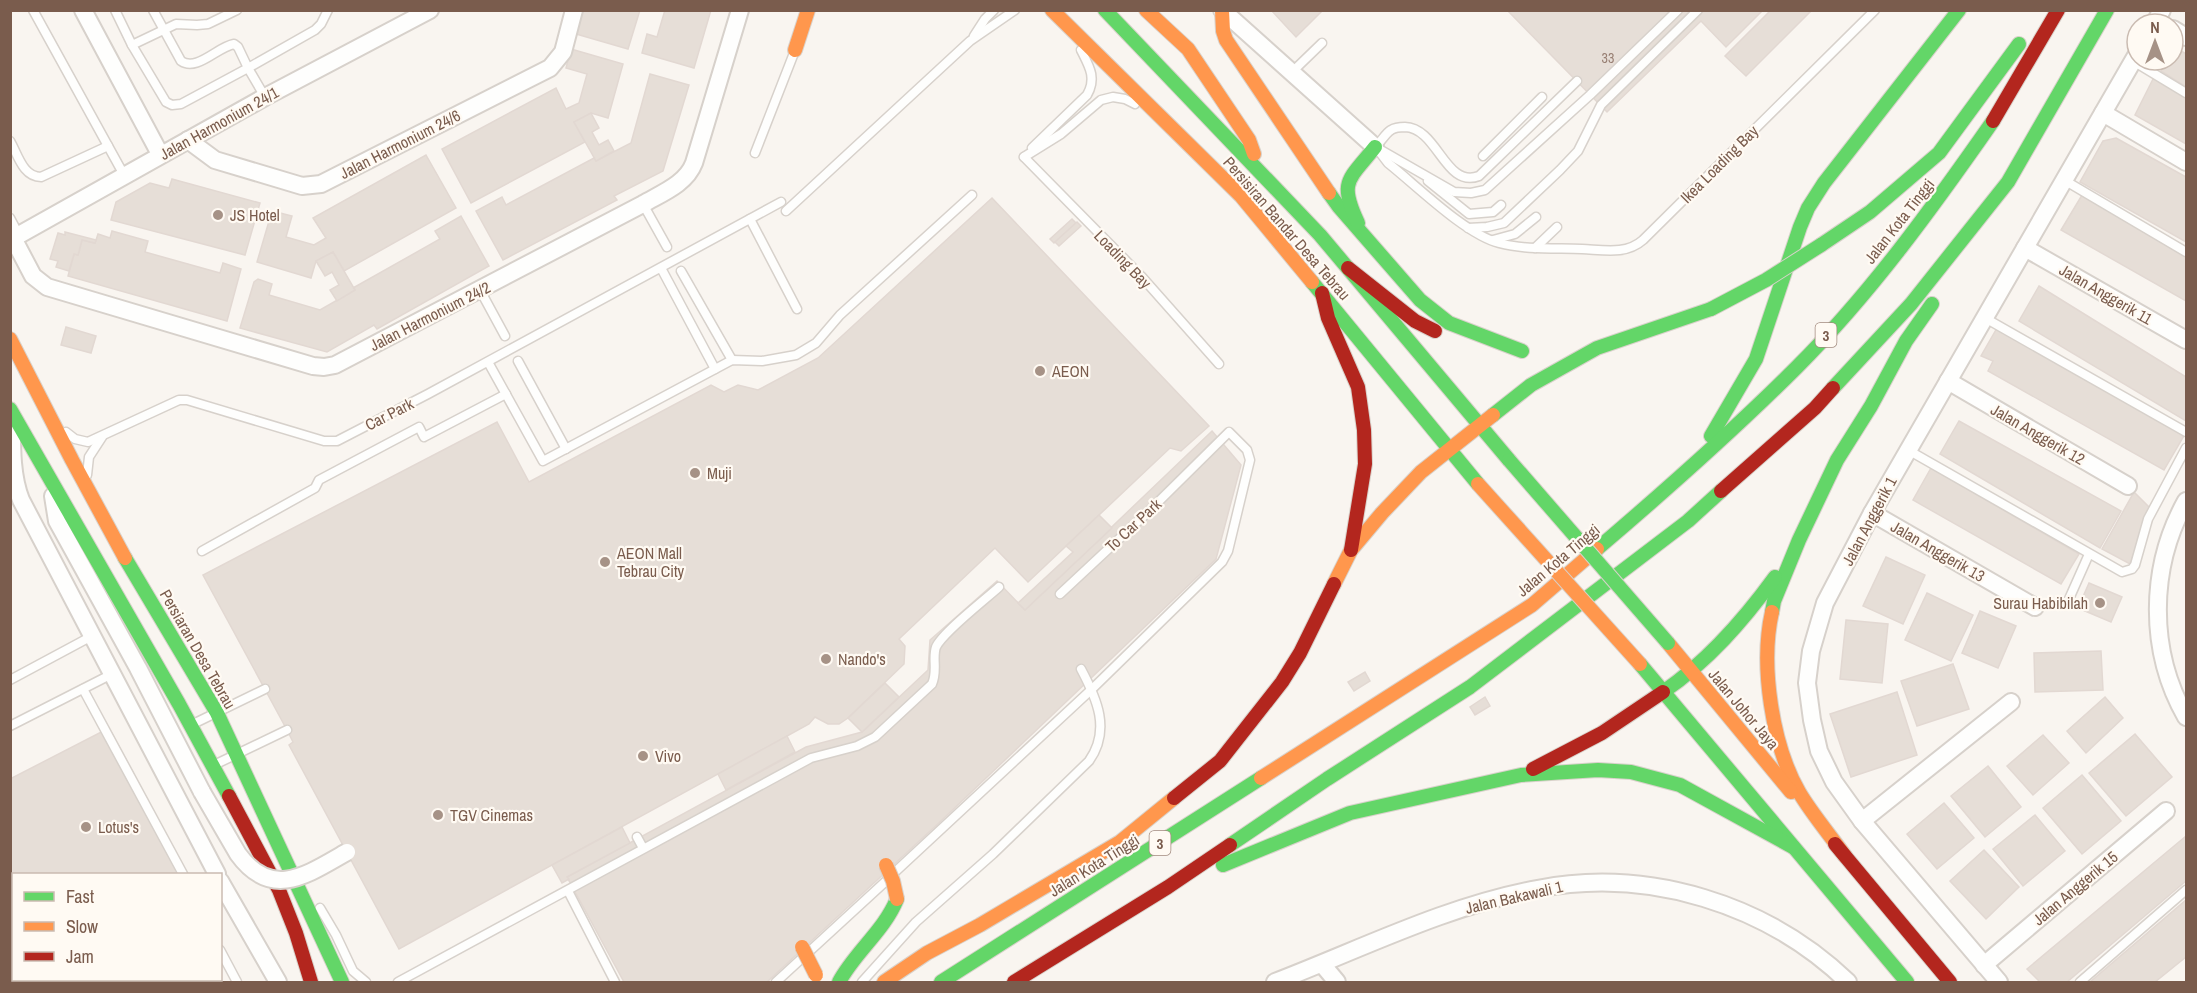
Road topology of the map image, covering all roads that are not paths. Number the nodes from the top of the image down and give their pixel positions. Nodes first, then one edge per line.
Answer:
1 (33, 10) edge
2 (83, 10) edge
3 (115, 10) edge
4 (153, 10) edge
5 (237, 10) edge
6 (327, 10) edge
7 (430, 10) edge
8 (574, 10) edge
9 (740, 10) edge
10 (808, 10) edge
11 (994, 10) edge
12 (1015, 10) edge
13 (1040, 10) edge
14 (1052, 10) edge
15 (1106, 10) edge
16 (1146, 10) edge
17 (1222, 10) edge
18 (1678, 10) edge
19 (1698, 10) edge
20 (1875, 10) edge
21 (1959, 10) edge
22 (2045, 10) edge
23 (2058, 10) edge
24 (2107, 10) edge
25 (1067, 25) junction
26 (163, 29) junction
27 (970, 41) junction
28 (1322, 43) dead end
29 (132, 45) junction
30 (795, 50) joint
31 (248, 69) junction
32 (2126, 72) edge
33 (2157, 72) edge
34 (1292, 73) junction
35 (1577, 81) dead end
36 (2187, 93) edge
37 (265, 97) junction
38 (1542, 97) dead end
39 (2103, 113) junction
40 (1164, 120) junction
41 (188, 140) junction
42 (10, 141) edge
43 (108, 146) junction
44 (1376, 147) junction
45 (755, 153) dead end
46 (160, 154) junction
47 (1483, 156) dead end
48 (1023, 157) junction
49 (1402, 160) junction
50 (2187, 162) edge
51 (1262, 173) junction
52 (124, 175) junction
53 (2064, 180) junction
54 (2008, 182) junction
55 (972, 195) dead end
56 (781, 202) dead end
57 (643, 204) junction
58 (1501, 206) dead end
59 (786, 211) dead end
60 (1536, 217) dead end
61 (10, 218) edge
62 (750, 219) junction
63 (1557, 226) dead end
64 (1468, 228) junction
65 (1363, 236) junction
66 (14, 238) edge
67 (1491, 241) junction
68 (667, 247) dead end
69 (1535, 248) junction
70 (2025, 248) junction
71 (2187, 252) edge
72 (1961, 263) dead end
73 (661, 268) junction
74 (1348, 268) junction
75 (681, 271) dead end
76 (480, 290) junction
77 (1941, 292) dead end
78 (1322, 293) junction
79 (797, 309) dead end
80 (1985, 318) junction
81 (505, 336) dead end
82 (10, 339) edge
83 (2187, 340) edge
84 (1597, 348) junction
85 (1562, 351) dead end
86 (732, 360) junction
87 (518, 361) dead end
88 (488, 362) junction
89 (1219, 364) dead end
90 (715, 369) junction
91 (1948, 381) junction
92 (506, 394) junction
93 (51, 418) junction
94 (11, 420) edge
95 (1479, 427) junction
96 (2187, 432) edge
97 (102, 437) junction
98 (2187, 448) edge
99 (566, 449) junction
100 (1451, 450) junction
101 (1908, 450) junction
102 (1509, 460) joint
103 (1696, 462) junction
104 (52, 485) junction
105 (2128, 486) dead end
106 (87, 488) junction
107 (2187, 501) edge
108 (1872, 513) junction
109 (1799, 540) junction
110 (1352, 550) junction
111 (202, 551) dead end
112 (2089, 554) junction
113 (999, 587) dead end
114 (1060, 594) dead end
115 (2069, 599) dead end
116 (2035, 607) dead end
117 (92, 636) junction
118 (1081, 669) dead end
119 (1691, 672) junction
120 (112, 674) junction
121 (10, 680) edge
122 (83, 689) junction
123 (266, 689) dead end
124 (1092, 689) junction
125 (1663, 692) junction
126 (2011, 702) dead end
127 (217, 713) junction
128 (2187, 717) edge
129 (10, 726) edge
130 (190, 726) junction
131 (287, 730) dead end
132 (237, 754) junction
133 (211, 766) junction
134 (1521, 775) junction
135 (2166, 812) dead end
136 (1862, 821) junction
137 (637, 837) dead end
138 (1793, 847) junction
139 (643, 848) junction
140 (347, 852) dead end
141 (1845, 856) junction
142 (886, 865) dead end
143 (290, 870) junction
144 (182, 873) edge
145 (216, 873) edge
146 (1168, 887) junction
147 (2187, 890) edge
148 (568, 891) junction
149 (225, 899) edge
150 (980, 925) junction
151 (296, 933) junction
152 (802, 947) dead end
153 (222, 954) edge
154 (1322, 964) junction
155 (1984, 965) junction
156 (934, 966) dead end
157 (400, 981) edge
158 (237, 982) edge
159 (278, 982) edge
160 (299, 982) edge
161 (311, 982) edge
162 (342, 982) edge
163 (366, 982) edge
164 (389, 982) edge
165 (615, 982) edge
166 (776, 982) edge
167 (819, 982) edge
168 (839, 982) edge
169 (862, 982) edge
170 (884, 982) edge
171 (940, 982) edge
172 (1014, 982) edge
173 (1275, 982) edge
174 (1337, 982) edge
175 (1848, 982) edge
176 (1907, 982) edge
177 (1950, 982) edge
178 (1999, 982) edge
179 (2080, 982) edge

1 - 43 lane
2 - 46 street
3 - 29 lane
4 - 26 lane
5 - 26 lane
6 - 31 lane
7 - 37 street, Jalan Harmonium 24/1
8 - 41 street, Jalan Harmonium 24/6
9 - 57 street, Jalan Harmonium 24/2
10 - 30 main road
11 - 27 lane
12 - 27 lane
13 - 25 lane
14 - 25 main road, Persisiran Bandar Desa Tebrau
15 - 51 main road, Persisiran Bandar Desa Tebrau
16 - 51 main road
17 - 34 street
17 - 65 main road
18 - 49 lane
19 - 64 lane
20 - 69 lane, Ikea Loading Bay
21 - 103 main road
22 - 84 main road, bridge
23 - 103 main road, Jalan Kota Tinggi / 3
24 - 54 main road
25 - 40 main road, Persisiran Bandar Desa Tebrau
25 - 48 lane
26 - 29 lane
26 - 31 lane
27 - 59 lane
28 - 34 lane
29 - 31 lane
30 - 45 lane
31 - 37 lane
32 - 39 street, Jalan Anggerik 1
33 - 36 lane
34 - 44 street
35 - 44 lane
37 - 41 street, Jalan Harmonium 24/1
38 - 47 lane
39 - 50 street
39 - 53 street, Jalan Anggerik 1
40 - 48 lane
40 - 78 main road, Persisiran Bandar Desa Tebrau
41 - 46 street, Jalan Harmonium 24/1
42 - 43 lane
43 - 52 lane
44 - 49 lane
44 - 64 lane, Ikea Loading Bay
44 - 65 main road
46 - 52 street, Jalan Harmonium 24/1
48 - 89 lane, Loading Bay
49 - 58 lane
51 - 74 main road, Persisiran Bandar Desa Tebrau
52 - 66 street, Jalan Harmonium 24/1
53 - 70 street, Jalan Anggerik 1
53 - 71 lane
54 - 72 main road
54 - 146 main road
55 - 86 lane
56 - 62 lane, Car Park
57 - 68 lane
57 - 76 street, Jalan Harmonium 24/2
60 - 67 lane
61 - 66 lane
62 - 73 lane, Car Park
62 - 79 lane
63 - 69 lane
64 - 67 lane, Ikea Loading Bay
65 - 74 main road
66 - 76 street, Jalan Harmonium 24/2
67 - 69 lane, Ikea Loading Bay
70 - 80 street, Jalan Anggerik 1
70 - 83 street, Jalan Anggerik 11
73 - 88 lane, Car Park
73 - 90 lane
74 - 95 main road, Persisiran Bandar Desa Tebrau
75 - 86 lane
76 - 81 lane
77 - 109 main road
78 - 100 main road, Persisiran Bandar Desa Tebrau
78 - 110 main road
80 - 91 street, Jalan Anggerik 1
80 - 96 lane
82 - 93 main road, Persiaran Desa Tebrau
84 - 85 main road
84 - 95 main road
86 - 90 lane
87 - 99 lane
88 - 92 lane
88 - 97 lane, Car Park
90 - 99 lane
91 - 101 street, Jalan Anggerik 1
91 - 105 street, Jalan Anggerik 12
92 - 99 lane
92 - 111 lane
93 - 97 lane, Car Park
93 - 106 main road, Persiaran Desa Tebrau
94 - 104 main road
94 - 117 street
95 - 100 main road
95 - 102 main road, Persisiran Bandar Desa Tebrau
97 - 106 lane
98 - 112 lane
100 - 110 main road
100 - 125 main road, Persisiran Bandar Desa Tebrau, bridge
101 - 108 street, Jalan Anggerik 1
101 - 112 lane
102 - 119 main road, Jalan Johor Jaya, bridge
103 - 171 main road, Jalan Kota Tinggi / 3
104 - 130 main road
104 - 140 street, bridge
106 - 127 main road, Persiaran Desa Tebrau
107 - 128 street
108 - 116 street, Jalan Anggerik 13
108 - 136 street, Jalan Anggerik 1
109 - 119 main road
109 - 141 main road
110 - 150 main road
112 - 115 lane
113 - 139 lane
114 - 124 lane, To Car Park
117 - 120 street
117 - 121 lane
118 - 124 lane
119 - 125 main road
119 - 141 main road, Jalan Johor Jaya
120 - 122 lane
120 - 145 street
122 - 129 lane
122 - 144 lane
123 - 127 lane
124 - 166 lane
124 - 169 lane
125 - 134 main road
125 - 138 main road
126 - 136 street
127 - 130 lane
127 - 132 main road, Persiaran Desa Tebrau
130 - 133 main road
131 - 132 lane
132 - 133 lane
132 - 143 main road, Persiaran Desa Tebrau
133 - 151 main road
134 - 138 main road
134 - 146 main road
135 - 155 street, Jalan Anggerik 15
136 - 155 street, Jalan Anggerik 1
137 - 139 lane
138 - 176 main road
139 - 148 lane
141 - 177 main road, Jalan Johor Jaya
142 - 168 main road, bridge
143 - 162 main road, Persiaran Desa Tebrau
143 - 163 lane
146 - 172 main road
147 - 179 lane
148 - 157 lane
148 - 165 lane
149 - 159 street
150 - 156 main road
150 - 170 main road
151 - 160 main road
151 - 161 main road
152 - 167 main road, bridge
153 - 158 lane
154 - 173 street, Jalan Bakawali 1
154 - 174 street
154 - 175 street, Jalan Bakawali 1
155 - 178 street, Jalan Anggerik 1
157 - 164 lane

